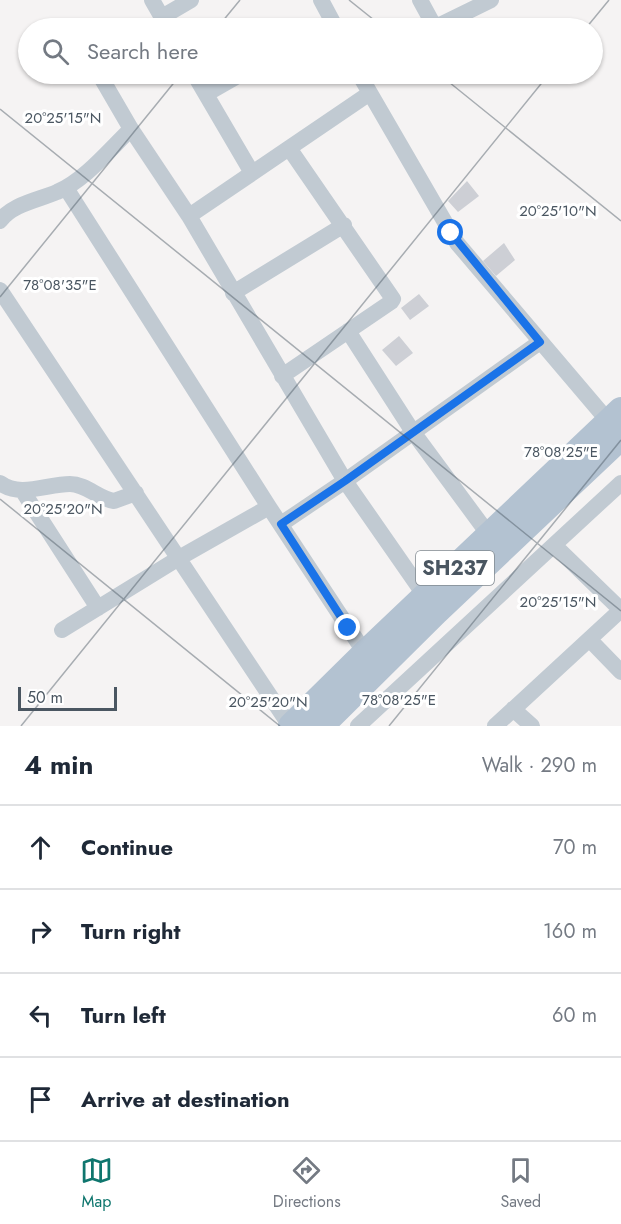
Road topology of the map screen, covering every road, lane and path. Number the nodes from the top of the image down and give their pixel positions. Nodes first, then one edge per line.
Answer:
1 (152, 0) edge
2 (191, 0) edge
3 (321, 0) edge
4 (420, 0) edge
5 (491, 0) edge
6 (162, 18) edge
7 (171, 18) edge
8 (326, 18) edge
9 (430, 18) edge
10 (454, 18) edge
11 (105, 84) edge
12 (200, 84) edge
13 (224, 84) edge
14 (365, 84) edge
15 (370, 93) junction
16 (206, 94) junction
17 (131, 129) junction
18 (290, 148) junction
19 (252, 173) junction
20 (66, 188) junction
21 (189, 216) junction
22 (0, 221) edge
23 (344, 225) junction
24 (0, 290) edge
25 (233, 293) junction
26 (348, 331) junction
27 (540, 342) junction
28 (282, 376) junction
29 (617, 423) edge
30 (414, 432) junction
31 (345, 481) junction
32 (0, 483) edge
33 (621, 483) edge
34 (22, 490) junction
35 (136, 494) junction
36 (268, 507) junction
37 (281, 524) junction
38 (489, 535) junction
39 (554, 545) junction
40 (179, 558) junction
41 (425, 596) junction
42 (98, 608) junction
43 (621, 610) edge
44 (62, 630) dead end
45 (590, 640) junction
46 (365, 653) junction
47 (621, 672) edge
48 (513, 709) junction
49 (305, 723) edge
50 (358, 726) edge
51 (495, 726) edge
52 (532, 726) edge

1 - 6 street
2 - 7 street
3 - 8 street
4 - 9 street
5 - 10 street
11 - 17 street
12 - 16 street
13 - 16 street
14 - 15 street
15 - 18 street
15 - 27 street
16 - 19 street
17 - 20 street
17 - 21 street
18 - 19 street
18 - 23 street
19 - 21 street
20 - 22 street
20 - 36 street
21 - 25 street
23 - 25 street
23 - 26 street
24 - 35 street
25 - 28 street
26 - 28 street
26 - 30 street
27 - 29 street
27 - 30 street
28 - 31 street
29 - 38 main road, SH237
29 - 49 main road, SH237
30 - 31 street
30 - 38 street
31 - 37 street
31 - 41 street
32 - 34 street
33 - 39 street
34 - 35 street
34 - 42 street
35 - 40 street
36 - 37 street
36 - 40 street
37 - 46 street
38 - 41 main road, SH237
39 - 43 street
39 - 50 street
40 - 42 street
40 - 49 street
41 - 46 main road, SH237
42 - 44 street
43 - 45 street
45 - 47 street
45 - 48 street
46 - 49 main road, SH237
48 - 51 street
48 - 52 street

